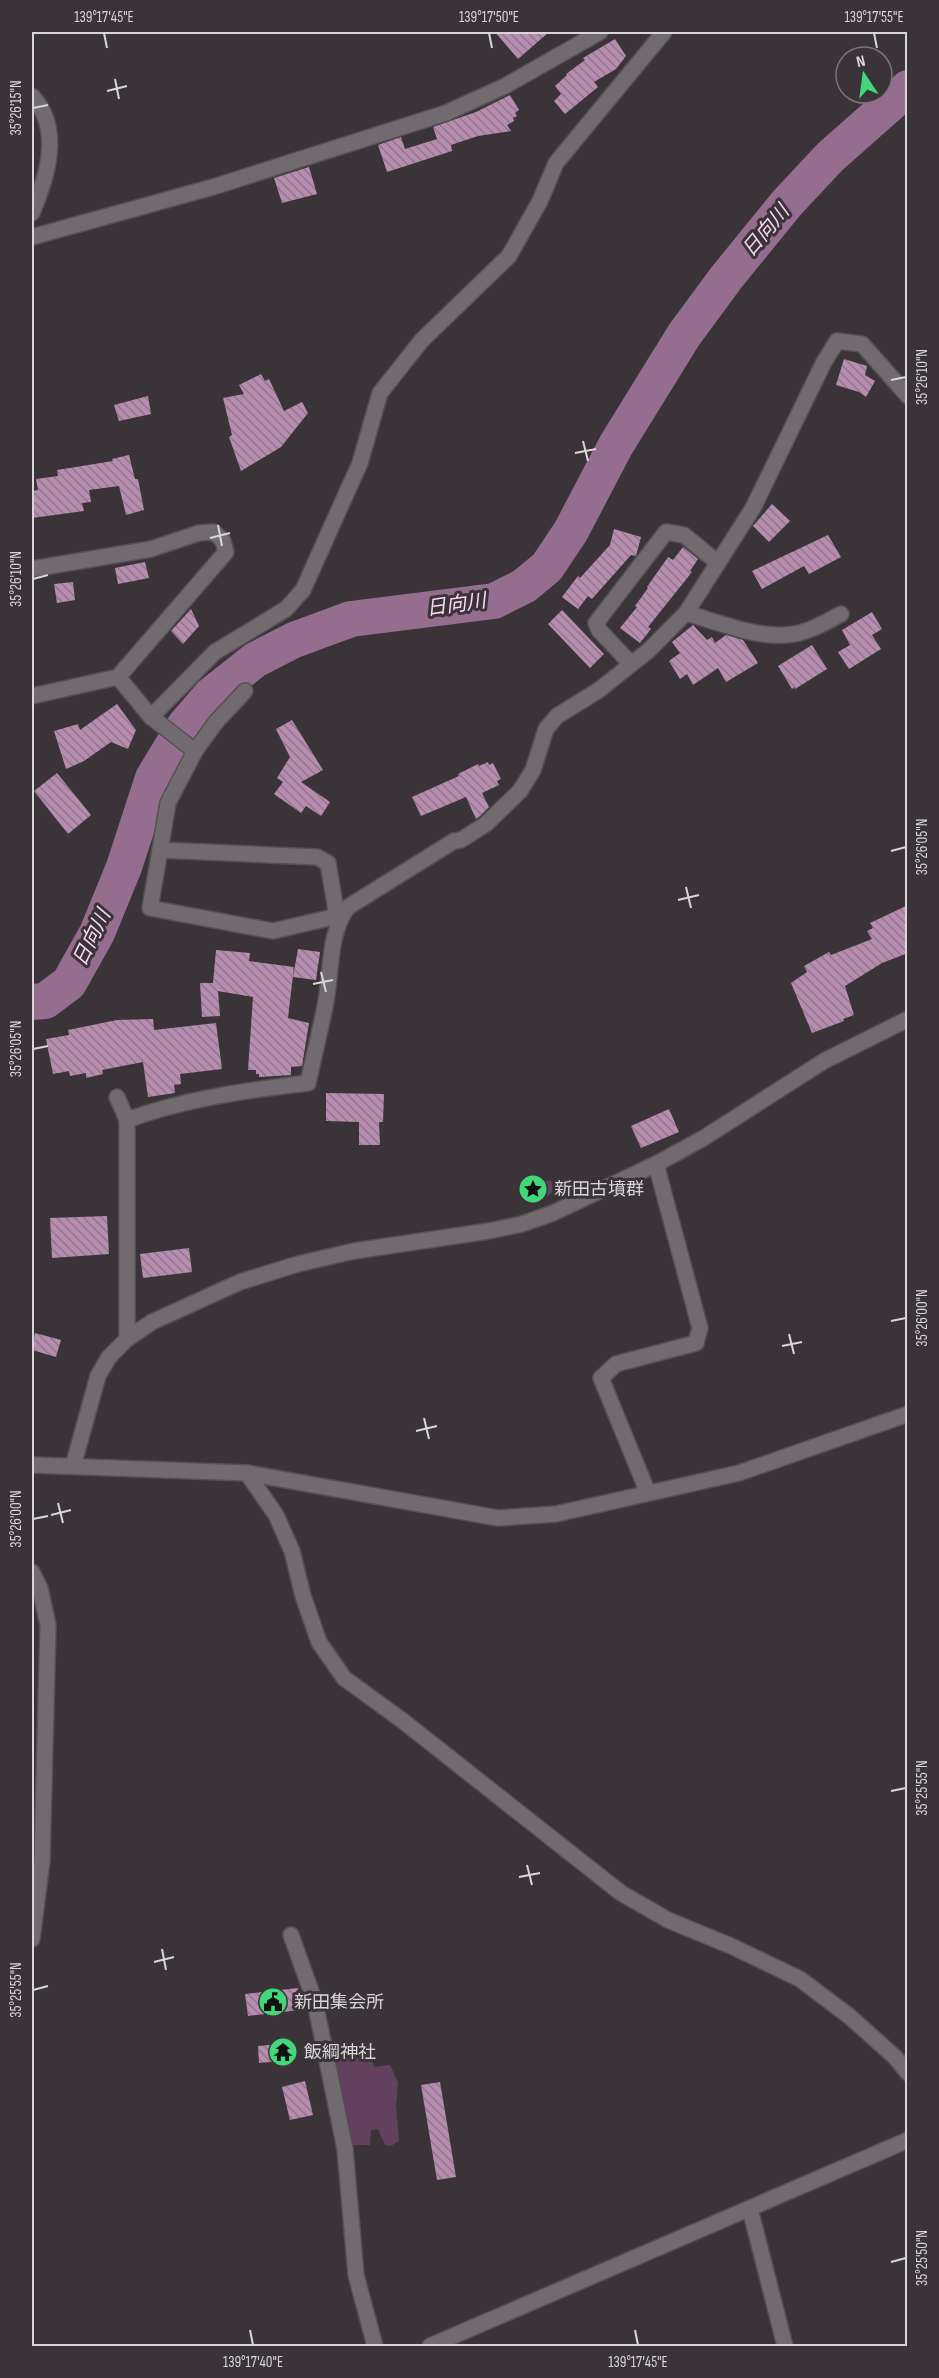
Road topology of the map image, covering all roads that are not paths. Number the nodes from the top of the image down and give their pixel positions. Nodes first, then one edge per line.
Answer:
1 (600, 32) edge
2 (664, 32) edge
3 (32, 96) edge
4 (32, 213) edge
5 (32, 237) edge
6 (908, 396) edge
7 (718, 563) junction
8 (32, 569) edge
9 (686, 613) junction
10 (841, 614) dead end
11 (631, 664) junction
12 (118, 677) junction
13 (245, 691) dead end
14 (32, 696) edge
15 (154, 719) junction
16 (192, 749) junction
17 (160, 850) junction
18 (340, 916) junction
19 (908, 1019) edge
20 (117, 1097) dead end
21 (127, 1120) junction
22 (656, 1164) junction
23 (127, 1339) junction
24 (908, 1413) edge
25 (32, 1465) edge
26 (73, 1466) junction
27 (247, 1473) junction
28 (648, 1492) junction
29 (32, 1572) edge
30 (291, 1935) dead end
31 (32, 1939) edge
32 (908, 2073) edge
33 (908, 2140) edge
34 (750, 2209) junction
35 (375, 2346) edge
36 (430, 2346) edge
37 (785, 2346) edge

1 - 5 street
2 - 15 street
3 - 4 street
6 - 7 street
7 - 9 street
7 - 11 street
8 - 12 street
9 - 10 street
9 - 11 street
11 - 18 street
12 - 14 street
12 - 15 street
13 - 16 street
15 - 16 street
16 - 17 street
17 - 18 street
17 - 18 street
18 - 21 street
19 - 22 street
20 - 21 street
21 - 23 street
22 - 23 street
22 - 28 street
23 - 26 street
24 - 28 street
25 - 26 street
26 - 27 street
27 - 28 street
27 - 32 street
29 - 31 street
30 - 35 street
33 - 34 street
34 - 36 street
34 - 37 street

